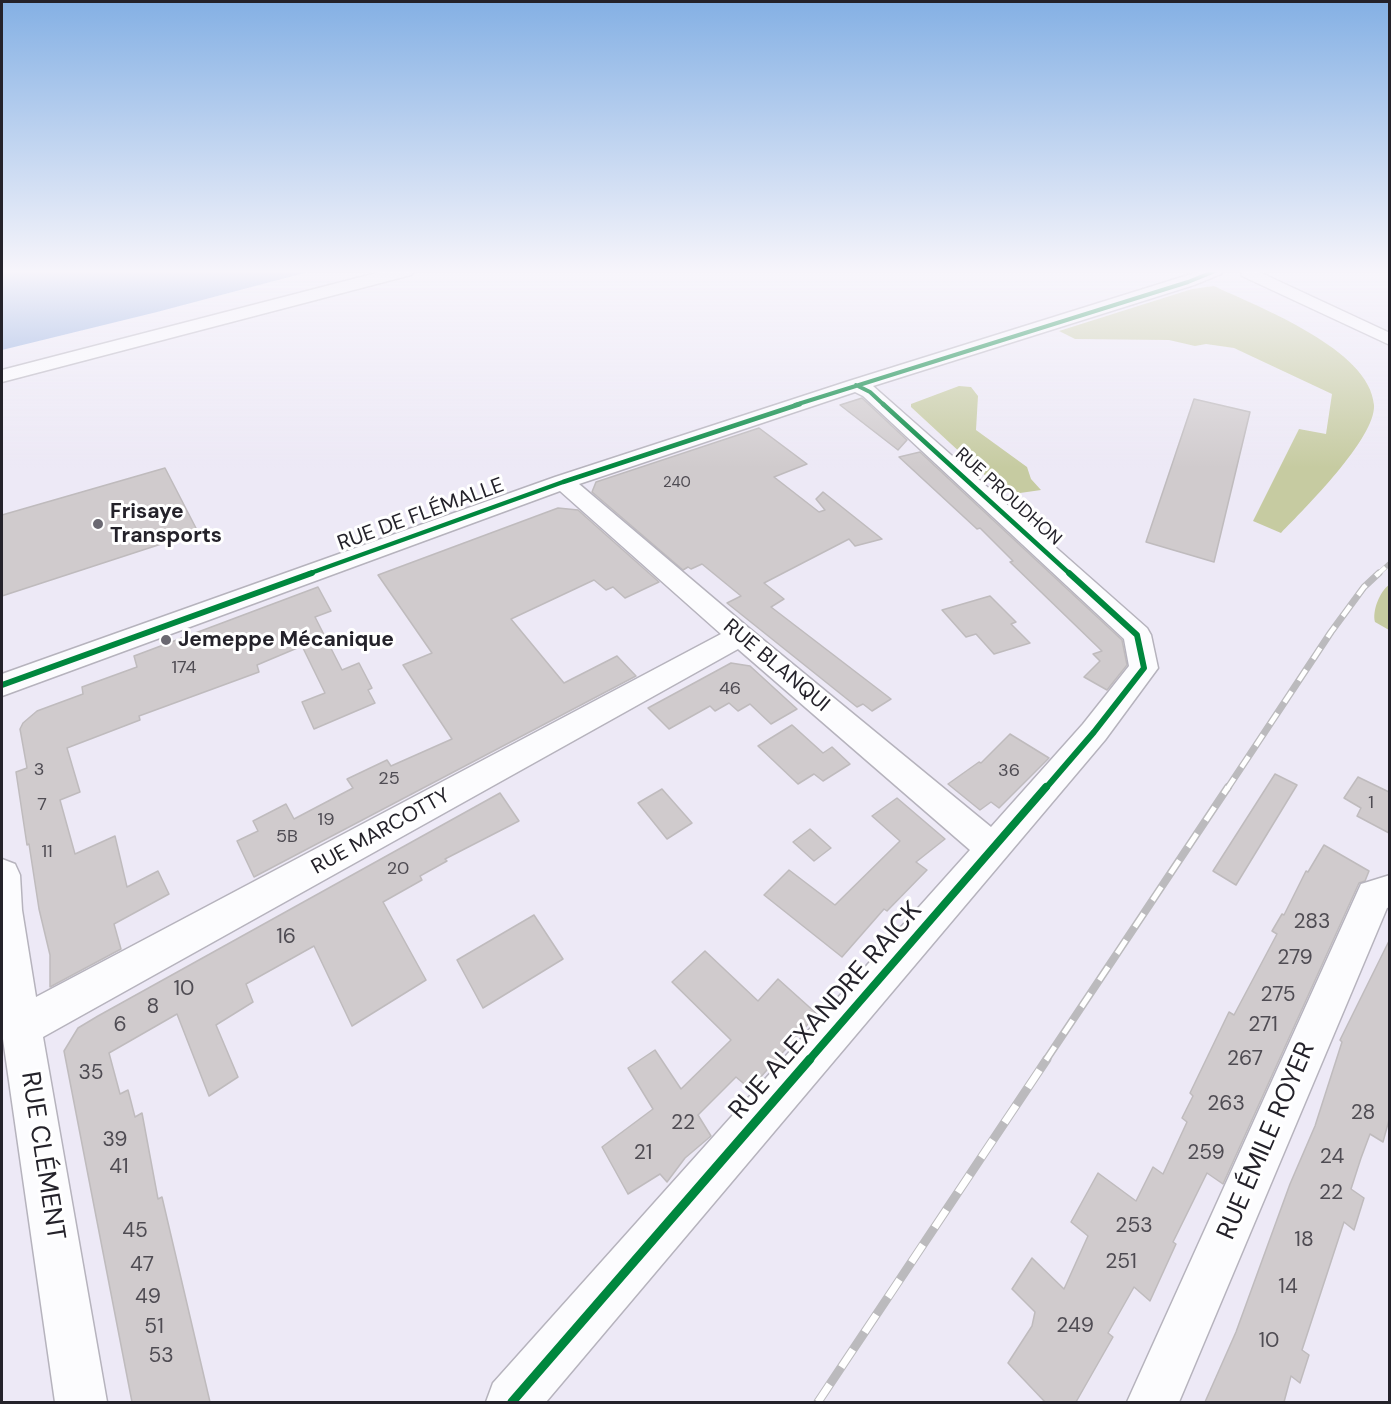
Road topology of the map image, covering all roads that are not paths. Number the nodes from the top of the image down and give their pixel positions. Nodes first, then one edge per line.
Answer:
1 (154, 337) edge
2 (1012, 337) edge
3 (2, 376) edge
4 (855, 385) junction
5 (563, 482) junction
6 (1137, 635) joint
7 (740, 636) junction
8 (2, 684) edge
9 (992, 848) junction
10 (1389, 891) edge
11 (2, 899) edge
12 (21, 1027) junction
13 (81, 1402) edge
14 (512, 1402) edge
15 (1153, 1402) edge

1 - 3 main road
2 - 4 street, RUE DE FLÉMALLE
4 - 5 street, RUE DE FLÉMALLE
4 - 6 street, RUE PROUDHON
5 - 7 street, RUE BLANQUI
5 - 8 street, RUE DE FLÉMALLE
6 - 9 street, RUE ALEXANDRE RAICK
7 - 9 street, RUE BLANQUI
7 - 12 street, RUE MARCOTTY
9 - 14 street, RUE ALEXANDRE RAICK
10 - 15 street, RUE ÉMILE ROYER
11 - 12 street, RUE CLÉMENT
12 - 13 street, RUE CLÉMENT

